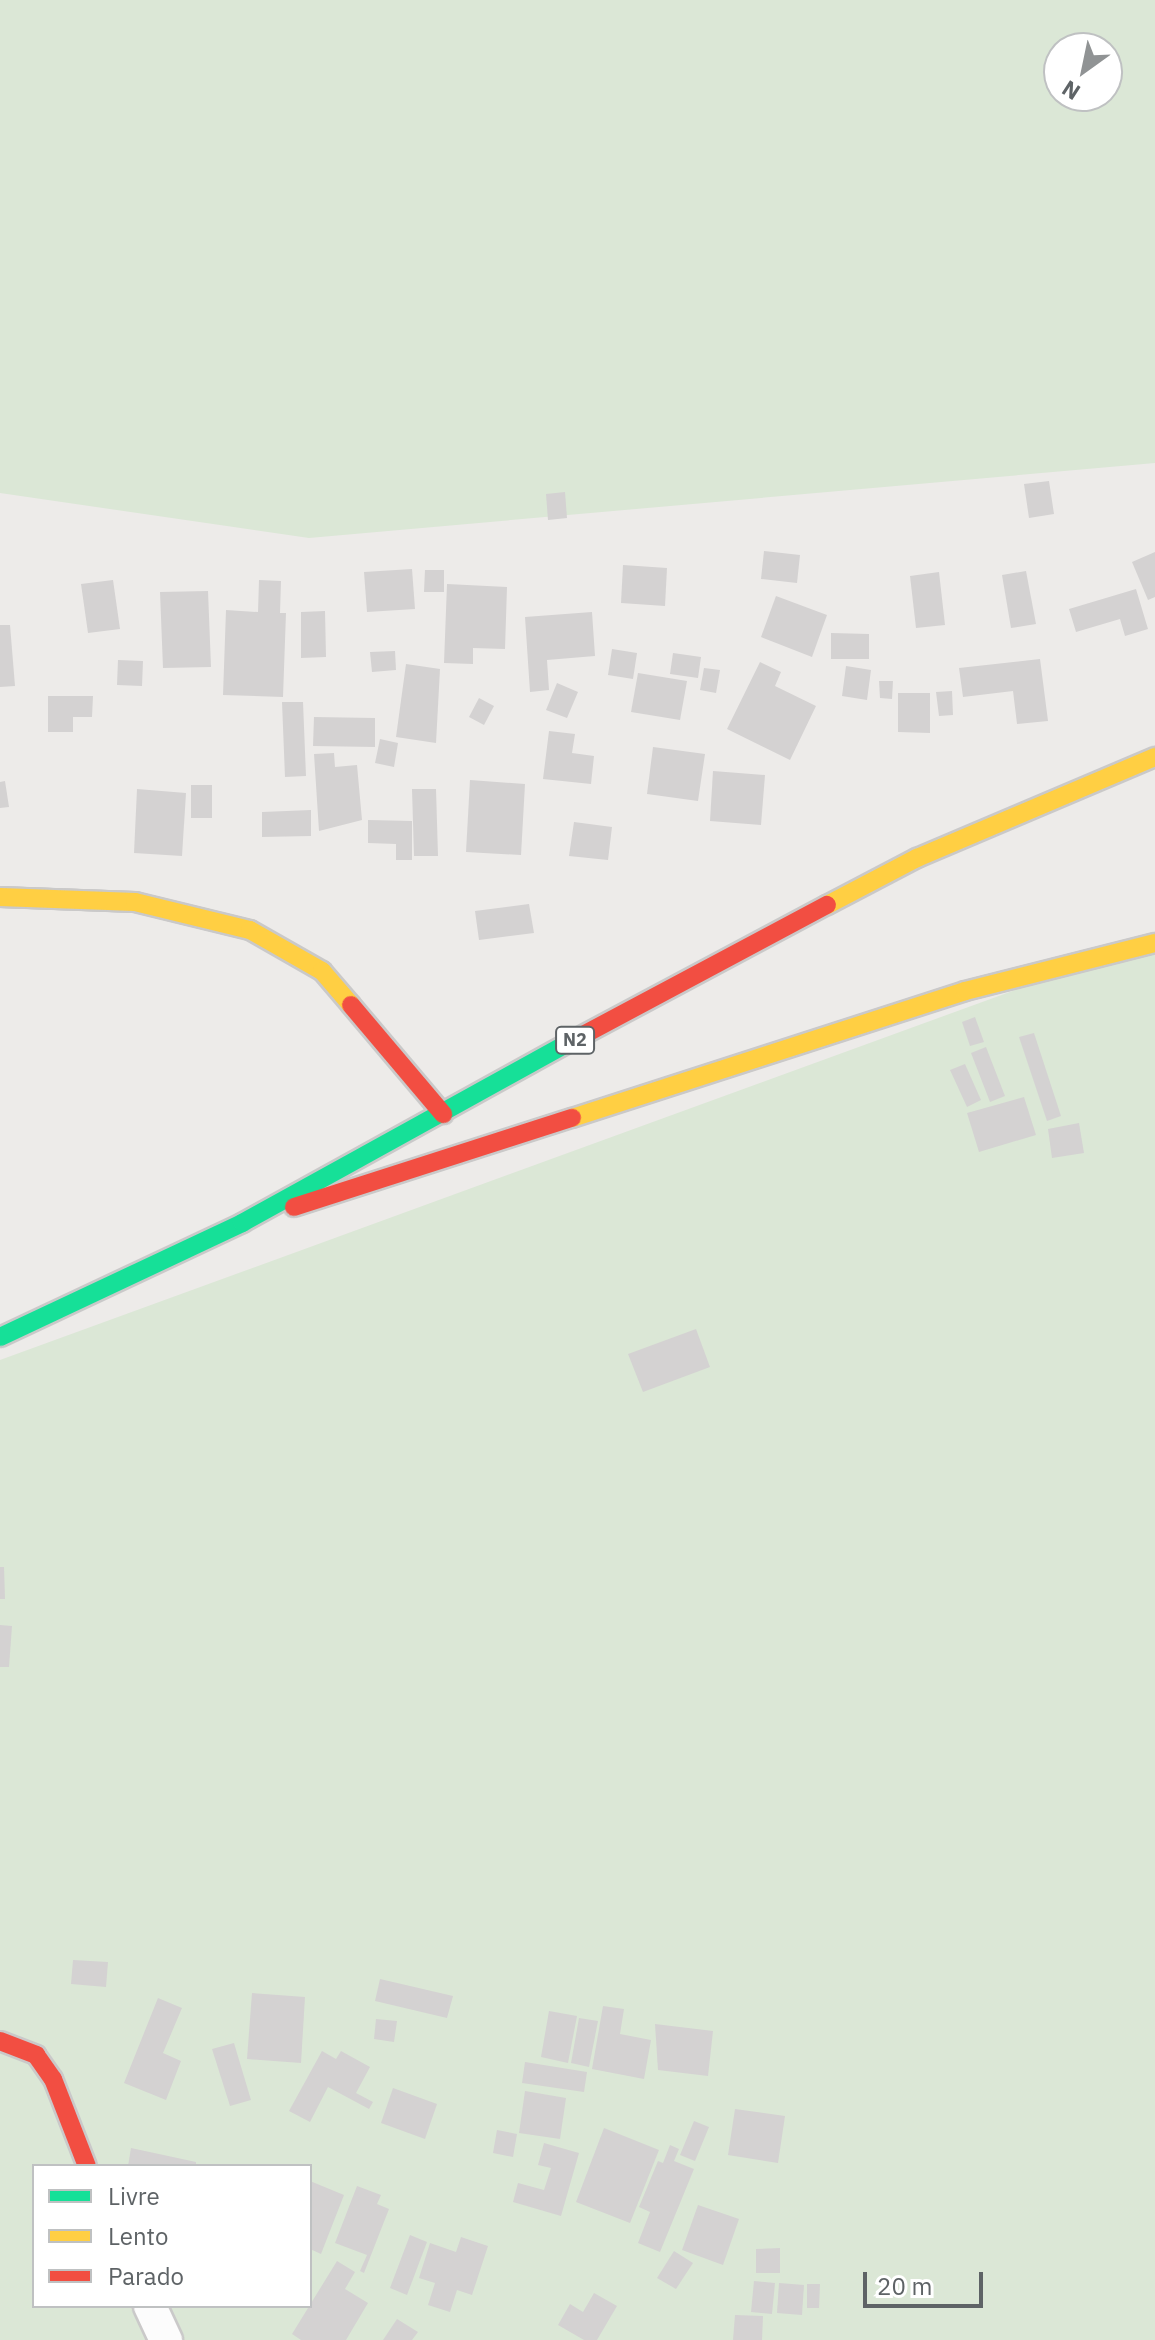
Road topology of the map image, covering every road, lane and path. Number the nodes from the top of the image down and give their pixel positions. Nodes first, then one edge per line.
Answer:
1 (1155, 757) edge
2 (0, 897) edge
3 (1155, 943) edge
4 (443, 1114) junction
5 (242, 1223) junction
6 (0, 1337) edge
7 (0, 2041) edge
8 (86, 2164) edge
9 (151, 2308) edge
10 (166, 2340) edge

1 - 4 main road, N2
2 - 4 main road
3 - 5 main road
4 - 5 main road, N2
5 - 6 main road, N2
7 - 8 main road
9 - 10 street

